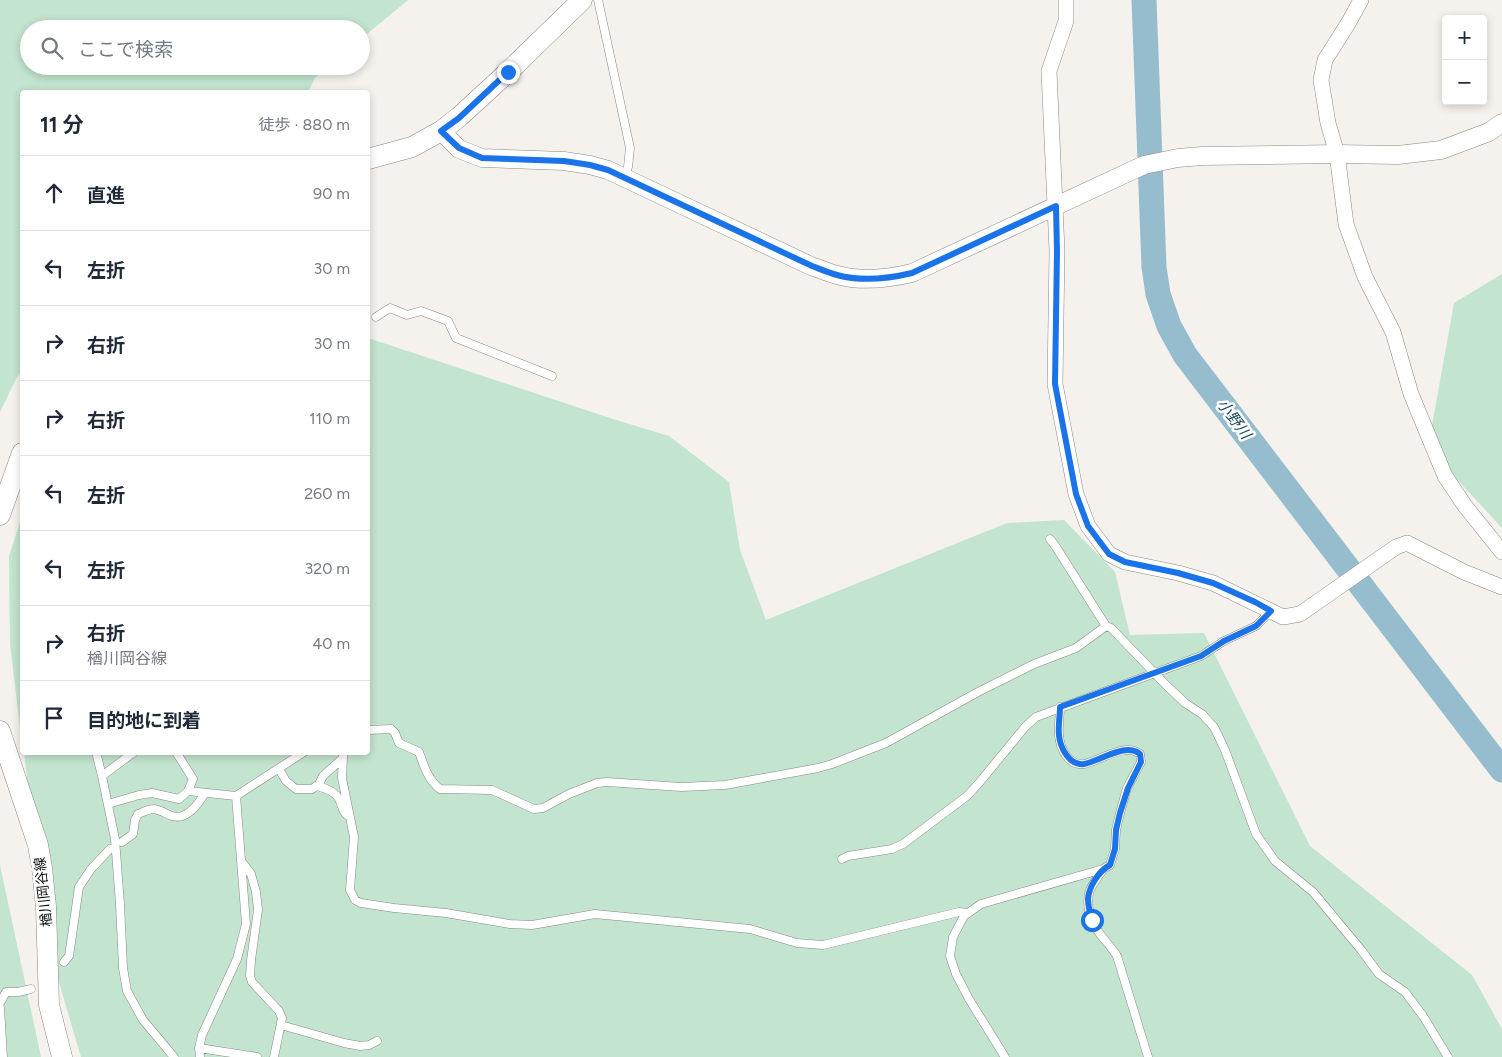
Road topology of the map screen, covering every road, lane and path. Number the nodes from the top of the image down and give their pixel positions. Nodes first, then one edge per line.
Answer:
1 (582, 0) edge
2 (598, 0) edge
3 (1066, 0) edge
4 (1361, 0) edge
5 (1502, 123) edge
6 (441, 131) junction
7 (1337, 154) junction
8 (370, 158) edge
9 (624, 178) junction
10 (1056, 206) junction
11 (376, 317) dead end
12 (552, 376) dead end
13 (20, 456) edge
14 (7, 474) edge
15 (0, 515) edge
16 (1050, 539) dead end
17 (1502, 552) edge
18 (1502, 587) edge
19 (1271, 611) junction
20 (1106, 626) junction
21 (1154, 673) junction
22 (1060, 707) junction
23 (370, 730) edge
24 (0, 731) edge
25 (97, 755) edge
26 (130, 755) edge
27 (178, 755) edge
28 (300, 755) edge
29 (343, 755) edge
30 (279, 769) junction
31 (102, 776) junction
32 (317, 786) junction
33 (188, 791) junction
34 (206, 793) junction
35 (236, 796) junction
36 (108, 804) junction
37 (350, 817) junction
38 (122, 842) dead end
39 (110, 849) dead end
40 (842, 859) dead end
41 (242, 862) junction
42 (1103, 869) junction
43 (968, 913) junction
44 (64, 962) dead end
45 (31, 989) dead end
46 (0, 1004) edge
47 (0, 1008) edge
48 (281, 1025) junction
49 (377, 1041) dead end
50 (199, 1053) edge
51 (3, 1057) edge
52 (62, 1057) edge
53 (174, 1057) edge
54 (257, 1057) edge
55 (274, 1057) edge
56 (1005, 1057) edge
57 (1148, 1057) edge
58 (1448, 1057) edge

1 - 6 main road
2 - 9 lane
3 - 10 street
4 - 7 street
5 - 7 street
6 - 8 main road
6 - 9 street
7 - 10 street
7 - 17 street
9 - 10 street
10 - 19 street
11 - 12 lane
13 - 14 main road
14 - 15 main road
16 - 20 lane
18 - 19 street
19 - 21 lane
20 - 21 lane
20 - 23 lane
21 - 22 lane
21 - 58 lane
22 - 40 lane
22 - 42 lane
24 - 52 main road, 楢川岡谷線
25 - 31 lane
26 - 31 lane
27 - 33 lane
28 - 30 lane
29 - 32 lane
29 - 37 lane
30 - 32 lane
30 - 35 lane
31 - 36 lane
32 - 37 lane
33 - 34 lane
33 - 36 lane
34 - 35 lane
34 - 38 lane
35 - 41 lane
36 - 53 lane
37 - 43 lane
39 - 44 lane
41 - 48 lane
41 - 50 lane
42 - 43 lane
42 - 57 lane
43 - 56 lane
45 - 46 lane
47 - 51 lane
48 - 49 lane
48 - 55 lane
50 - 54 lane

